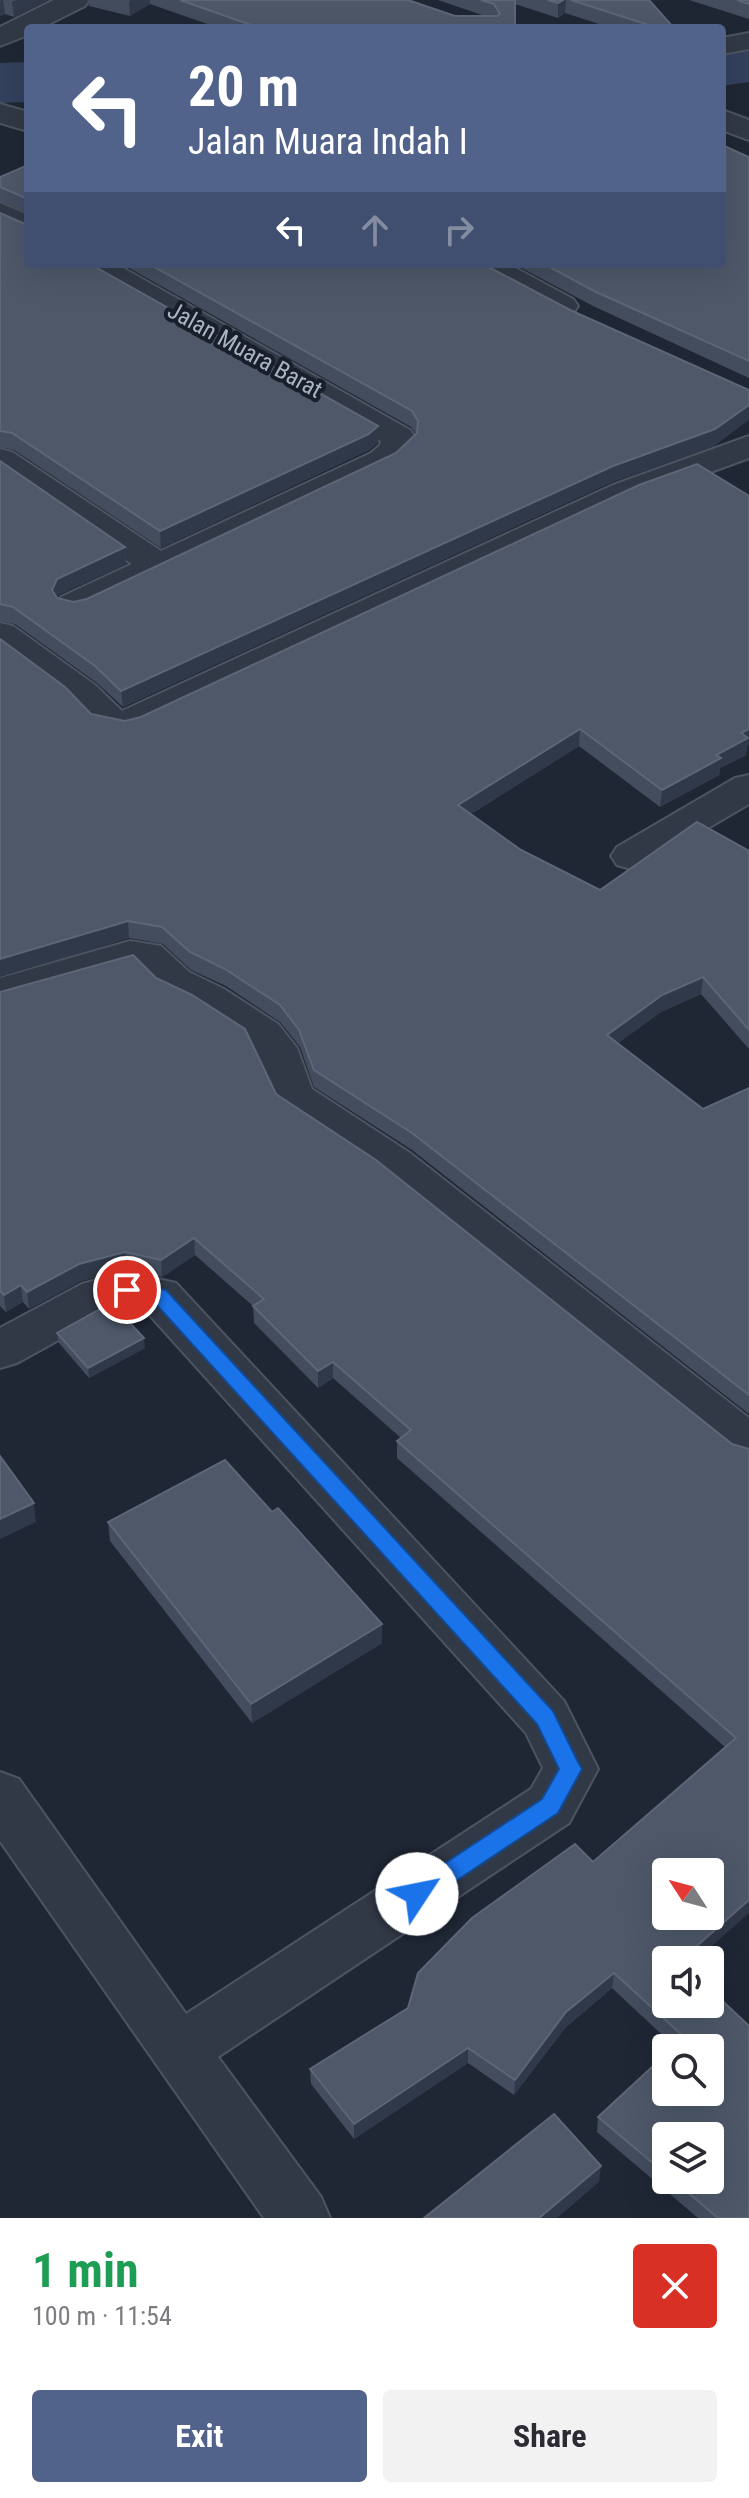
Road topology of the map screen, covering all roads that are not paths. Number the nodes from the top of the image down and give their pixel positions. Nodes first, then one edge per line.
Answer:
1 (75, 0) edge
2 (28, 24) edge
3 (24, 26) edge
4 (0, 38) edge
5 (749, 41) edge
6 (726, 45) edge
7 (749, 106) edge
8 (726, 109) edge
9 (0, 113) edge
10 (24, 121) edge
11 (726, 121) edge
12 (749, 131) edge
13 (0, 212) edge
14 (24, 226) edge
15 (100, 268) edge
16 (492, 268) edge
17 (595, 323) edge
18 (749, 446) edge
19 (0, 459) edge
20 (158, 565) junction
21 (74, 605) edge
22 (0, 634) edge
23 (749, 787) edge
24 (631, 856) dead end
25 (0, 992) edge
26 (0, 1350) edge
27 (749, 1445) edge
28 (0, 1796) edge
29 (178, 2051) junction
30 (300, 2218) edge

1 - 2 street
3 - 4 street
5 - 6 street
7 - 8 street
9 - 10 street
11 - 12 street
13 - 14 street
15 - 20 street, Jalan Muara Barat
16 - 17 street
18 - 22 street
19 - 20 street
20 - 21 street
23 - 24 street
25 - 27 street
26 - 29 street
28 - 29 street
29 - 30 street

